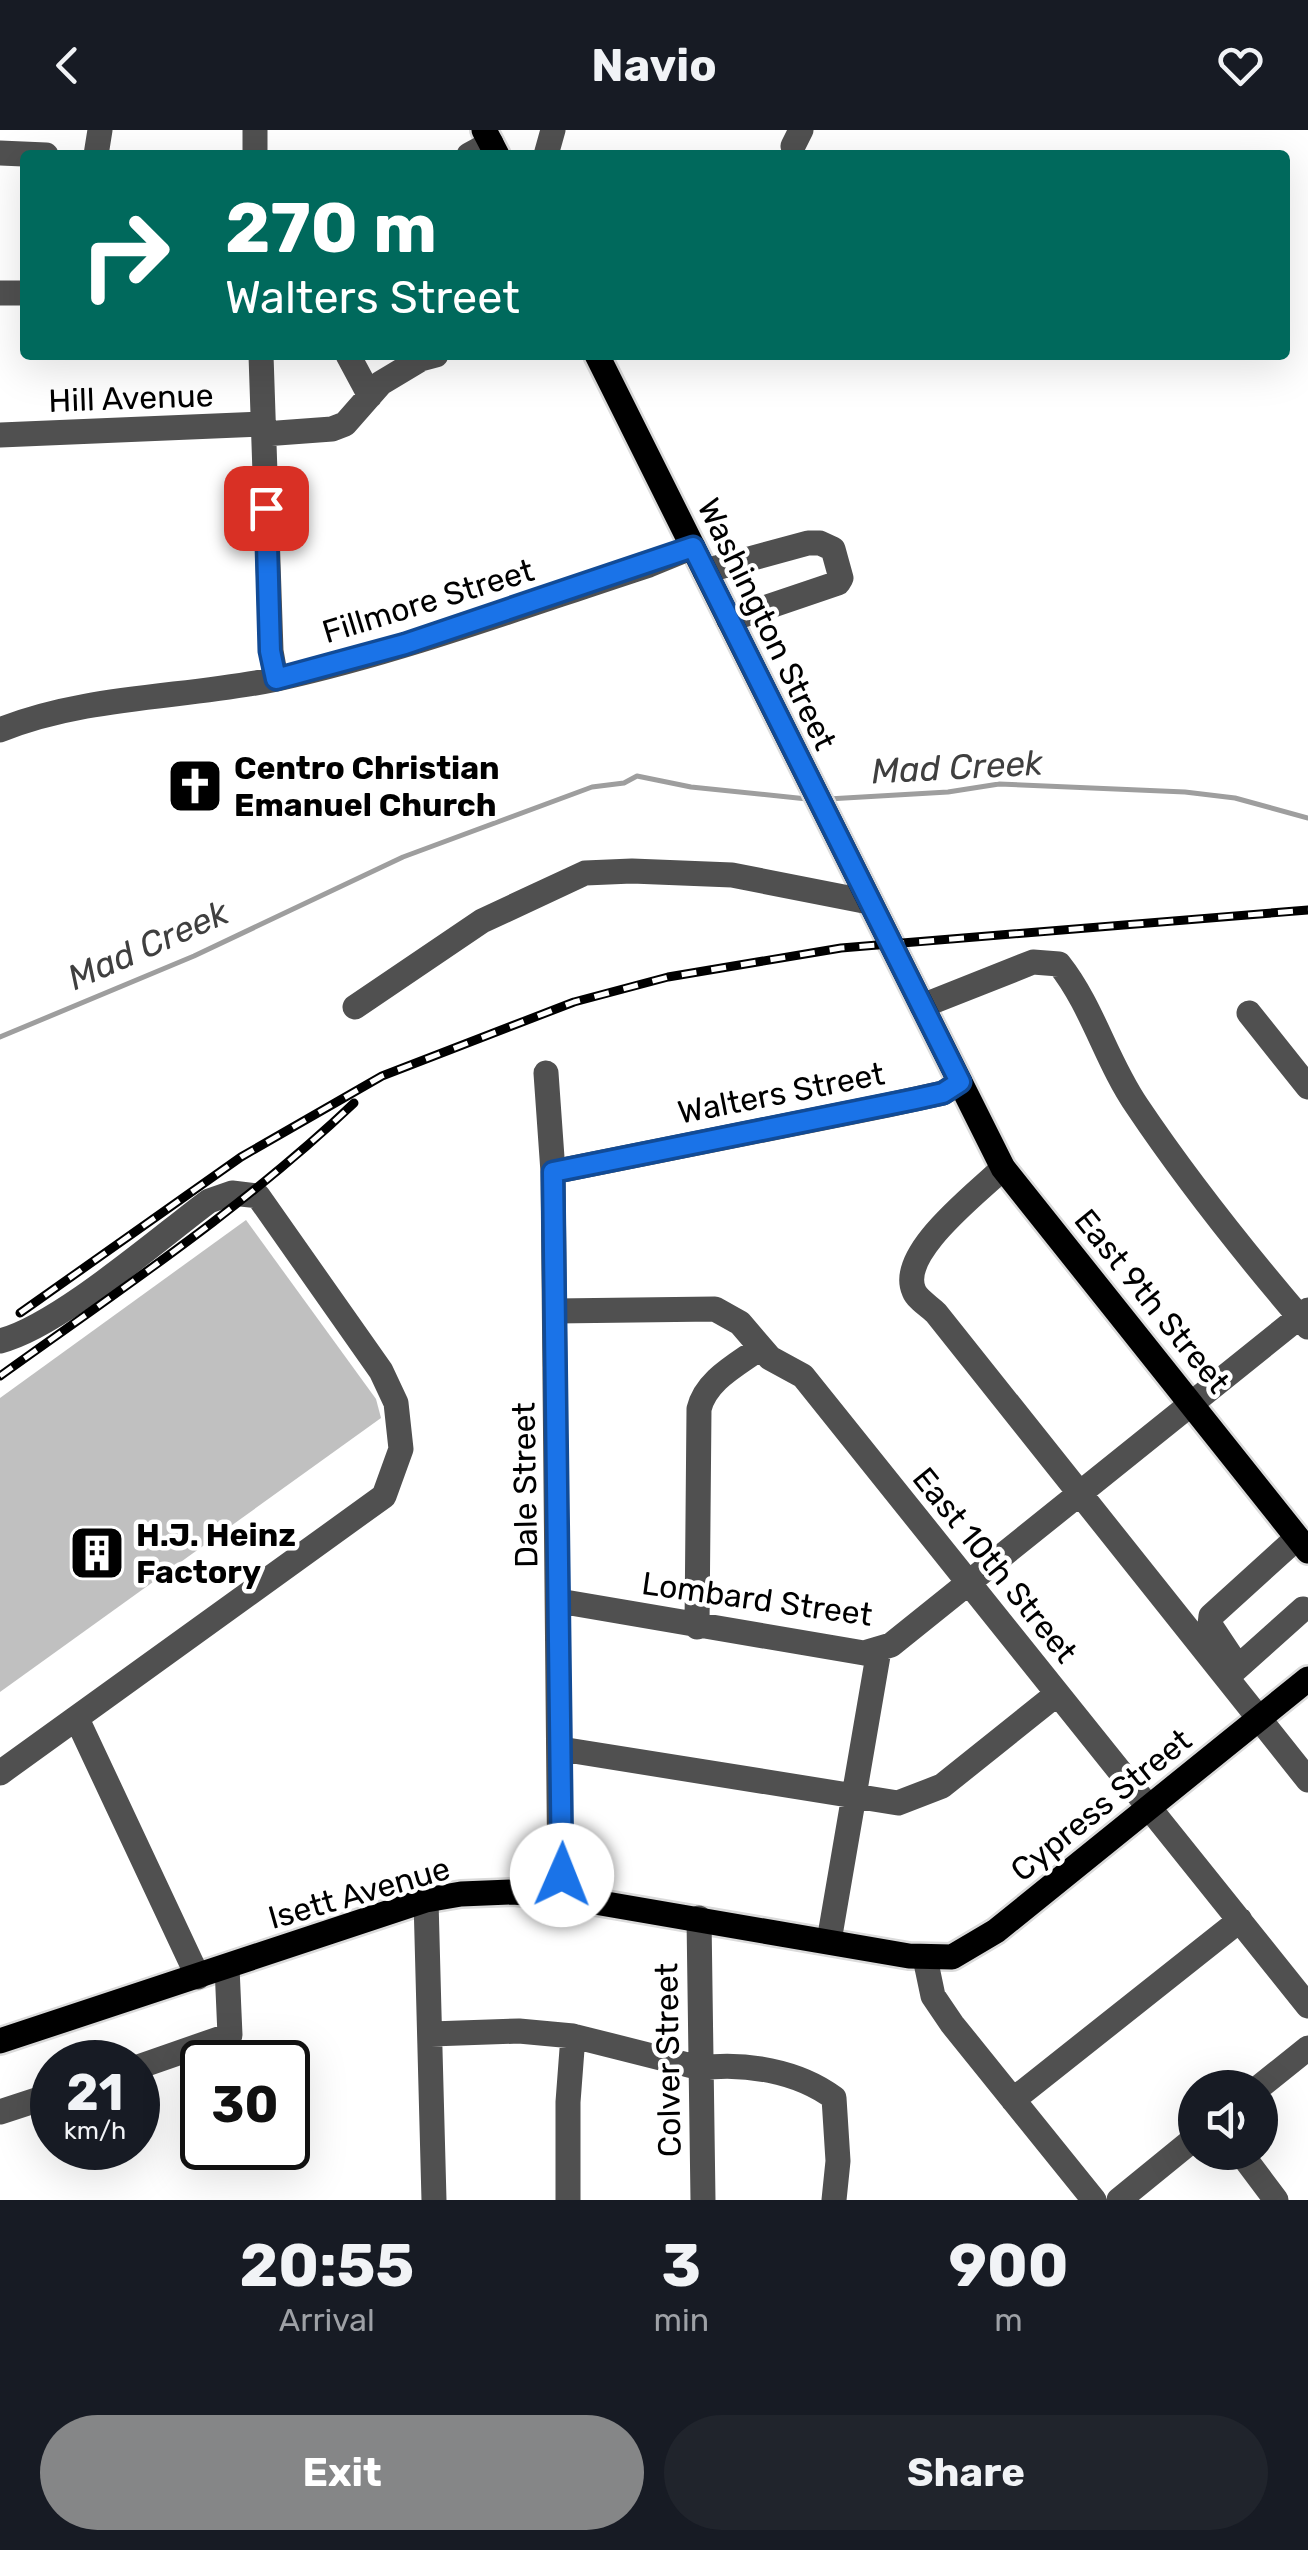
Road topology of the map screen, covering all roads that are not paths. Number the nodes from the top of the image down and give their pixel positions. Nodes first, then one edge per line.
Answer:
1 (260, 360) edge
2 (351, 360) edge
3 (424, 360) edge
4 (600, 360) edge
5 (370, 396) junction
6 (264, 429) junction
7 (0, 435) edge
8 (693, 547) junction
9 (705, 572) junction
10 (729, 620) junction
11 (276, 679) junction
12 (0, 730) edge
13 (869, 902) junction
14 (922, 1006) junction
15 (355, 1007) dead end
16 (1249, 1013) dead end
17 (546, 1073) dead end
18 (960, 1082) junction
19 (1308, 1086) edge
20 (1004, 1168) junction
21 (553, 1172) junction
22 (555, 1311) junction
23 (1305, 1318) edge
24 (0, 1340) edge
25 (760, 1348) junction
26 (1192, 1403) junction
27 (1079, 1492) junction
28 (1303, 1544) edge
29 (967, 1583) junction
30 (558, 1601) junction
31 (1303, 1609) dead end
32 (697, 1627) junction
33 (879, 1650) junction
34 (1232, 1672) junction
35 (1308, 1679) edge
36 (1057, 1694) junction
37 (1260, 1718) junction
38 (77, 1719) junction
39 (561, 1749) junction
40 (0, 1773) edge
41 (1308, 1780) edge
42 (855, 1798) junction
43 (1149, 1808) junction
44 (560, 1896) junction
45 (426, 1900) junction
46 (699, 1918) junction
47 (1240, 1920) junction
48 (829, 1941) junction
49 (925, 1958) junction
50 (227, 1967) junction
51 (198, 1976) junction
52 (1308, 2006) edge
53 (431, 2034) junction
54 (574, 2036) junction
55 (0, 2041) edge
56 (1308, 2048) edge
57 (160, 2060) edge
58 (700, 2068) junction
59 (1278, 2072) edge
60 (1013, 2100) junction
61 (30, 2102) edge
62 (0, 2112) edge
63 (1178, 2152) edge
64 (1254, 2170) edge
65 (434, 2200) edge
66 (568, 2200) edge
67 (703, 2200) edge
68 (834, 2200) edge
69 (1094, 2200) edge
70 (1118, 2200) edge
71 (1276, 2200) edge

1 - 6 street
2 - 5 street
3 - 5 street, Hill Avenue
4 - 8 main road, Washington Street
5 - 6 street, Hill Avenue
6 - 7 street, Hill Avenue
6 - 11 street
8 - 9 main road, Washington Street
8 - 11 street, Fillmore Street
9 - 10 main road, Washington Street
9 - 10 street
10 - 13 main road, Washington Street
11 - 12 street, Fillmore Street
13 - 14 main road, Washington Street
13 - 15 street
14 - 18 main road, Washington Street
14 - 23 street
16 - 19 street
17 - 21 street, Dale Street
18 - 20 main road, East 9th Street
18 - 21 street, Walters Street
20 - 26 main road, East 9th Street
20 - 27 street
21 - 22 street, Dale Street
22 - 25 street, East 10th Street
22 - 30 street, Dale Street
23 - 26 street, Lombard Street
24 - 38 street
25 - 29 street, East 10th Street
25 - 32 street
26 - 27 street, Lombard Street
26 - 28 main road, East 9th Street
27 - 29 street, Lombard Street
27 - 34 street
28 - 34 street
29 - 33 street, Lombard Street
29 - 36 street, East 10th Street
30 - 32 street, Lombard Street
30 - 39 street, Dale Street
31 - 34 street
32 - 33 street, Lombard Street
33 - 42 street
34 - 37 street
35 - 37 main road, Cypress Street
36 - 42 street
36 - 43 street, East 10th Street
37 - 41 street
37 - 43 main road, Cypress Street
38 - 40 street
38 - 51 street
39 - 42 street
39 - 44 street, Dale Street
42 - 48 street
43 - 47 street, East 10th Street
43 - 49 main road, Cypress Street
44 - 45 main road, Isett Avenue
44 - 46 main road, Isett Avenue
45 - 50 main road, Isett Avenue
45 - 53 street
46 - 48 main road, Isett Avenue
46 - 58 street, Colver Street
47 - 52 street, East 10th Street
47 - 60 street
48 - 49 main road, Isett Avenue
49 - 60 street
50 - 51 main road, Isett Avenue
50 - 57 street
51 - 55 main road, Isett Avenue
53 - 54 street
53 - 65 street
54 - 58 street
54 - 66 street
56 - 59 street
58 - 67 street, Colver Street
58 - 68 street
60 - 69 street
61 - 62 street
63 - 70 street
64 - 71 street

